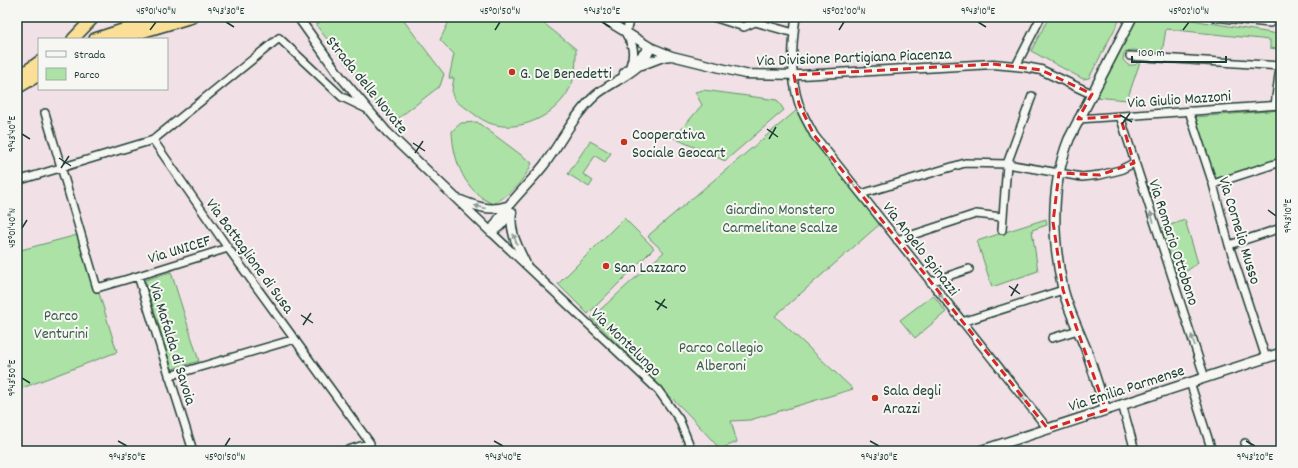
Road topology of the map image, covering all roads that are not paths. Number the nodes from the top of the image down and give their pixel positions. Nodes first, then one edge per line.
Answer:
1 (94, 17) edge
2 (162, 17) edge
3 (192, 17) edge
4 (298, 17) edge
5 (601, 17) edge
6 (630, 17) edge
7 (713, 17) edge
8 (796, 17) edge
9 (1041, 17) edge
10 (1132, 17) edge
11 (1215, 17) edge
12 (1271, 17) edge
13 (753, 20) edge
14 (626, 33) junction
15 (794, 33) junction
16 (74, 38) edge
17 (99, 38) edge
18 (121, 38) edge
19 (650, 47) junction
20 (672, 56) junction
21 (1130, 56) dead end
22 (38, 63) edge
23 (1281, 64) edge
24 (630, 66) junction
25 (640, 66) junction
26 (1016, 66) junction
27 (38, 67) edge
28 (794, 75) junction
29 (38, 76) edge
30 (621, 77) junction
31 (17, 78) edge
32 (17, 88) edge
33 (1092, 94) junction
34 (1032, 96) dead end
35 (1278, 105) edge
36 (365, 108) junction
37 (1189, 111) junction
38 (46, 113) dead end
39 (1120, 116) junction
40 (1078, 119) junction
41 (153, 140) junction
42 (1281, 162) edge
43 (1134, 163) junction
44 (1007, 164) junction
45 (61, 168) junction
46 (1059, 173) junction
47 (17, 181) edge
48 (1213, 184) junction
49 (861, 194) junction
50 (454, 198) junction
51 (510, 209) junction
52 (1002, 217) junction
53 (1281, 228) edge
54 (1002, 230) dead end
55 (491, 232) junction
56 (897, 240) junction
57 (1229, 246) junction
58 (228, 248) junction
59 (526, 264) junction
60 (969, 269) dead end
61 (138, 276) junction
62 (930, 282) junction
63 (1063, 290) junction
64 (962, 322) junction
65 (1078, 330) junction
66 (1052, 338) dead end
67 (295, 339) junction
68 (1281, 353) edge
69 (1266, 358) junction
70 (169, 376) junction
71 (1205, 378) junction
72 (1190, 382) junction
73 (1122, 404) junction
74 (1106, 410) junction
75 (1048, 429) junction
76 (1245, 444) dead end
77 (193, 451) edge
78 (344, 451) edge
79 (692, 451) edge
80 (980, 451) edge
81 (1135, 451) edge
82 (1212, 451) edge
83 (1248, 451) edge

1 - 16 highway
2 - 17 highway
3 - 18 highway
4 - 36 street, Strada delle Novate
5 - 14 street, Via Divisione Partigiana Piacenza
6 - 14 street
7 - 13 street
8 - 15 street, Via Angelo Spinazzi
9 - 26 street
10 - 33 main road
11 - 12 street
13 - 15 street
14 - 19 street, Via Divisione Partigiana Piacenza
14 - 24 street
15 - 28 street, Via Angelo Spinazzi
19 - 20 street, Via Divisione Partigiana Piacenza
19 - 24 street
19 - 25 street
20 - 25 street
20 - 28 street, Via Divisione Partigiana Piacenza
21 - 23 street
22 - 31 highway
23 - 35 street
24 - 30 street
25 - 30 street
26 - 28 street, Via Divisione Partigiana Piacenza
26 - 33 street, Via Divisione Partigiana Piacenza
27 - 31 highway
49 -> 28 street, Via Angelo Spinazzi
29 - 32 highway
30 - 51 street
33 - 40 main road
34 - 44 street
35 - 37 street, Via Giulio Mazzoni
36 - 41 street
36 - 50 street, Strada delle Novate
37 - 39 street, Via Giulio Mazzoni
37 - 48 street, Via Cornelio Musso
38 - 45 street, Via Mafalda di Savoia
39 - 40 street, Via Giulio Mazzoni
39 - 43 street, Via Romario Ottobono
40 - 46 main road
41 - 45 street
41 - 58 street, Via Battaglione di Susa
42 - 48 street
43 - 46 street
71 -> 43 street, Via Romario Ottobono
44 - 46 street
44 - 49 street
44 - 52 street
45 - 47 street
45 - 61 street, Via Mafalda di Savoia
46 - 63 main road
48 - 57 street, Via Cornelio Musso
49 - 56 street, Via Angelo Spinazzi
51 -> 50 street
50 - 55 street, Strada delle Novate
51 - 55 street
59 -> 51 street
52 - 54 street
52 - 56 street
53 - 57 street
55 - 59 street, Strada delle Novate
56 - 62 street, Via Angelo Spinazzi
57 - 69 street, Via Cornelio Musso
58 - 61 street, Via UNICEF
58 - 67 street, Via Battaglione di Susa
59 - 79 street, Via Montelungo
60 - 62 street
61 - 70 street, Via Mafalda di Savoia
64 -> 62 street, Via Angelo Spinazzi
63 - 64 street
63 - 65 main road
75 -> 64 street, Via Angelo Spinazzi
65 - 66 street
65 - 74 main road
67 - 70 street
67 - 78 street, Via Battaglione di Susa
68 - 69 main road, Via Emilia Parmense
69 - 71 main road, Via Emilia Parmense
70 - 77 street, Via Mafalda di Savoia
71 - 72 main road, Via Emilia Parmense
72 - 73 main road, Via Emilia Parmense
72 - 82 street
73 - 74 main road, Via Emilia Parmense
73 - 81 street
74 - 75 main road, Via Emilia Parmense
75 - 80 main road, Via Emilia Parmense
76 - 83 street

